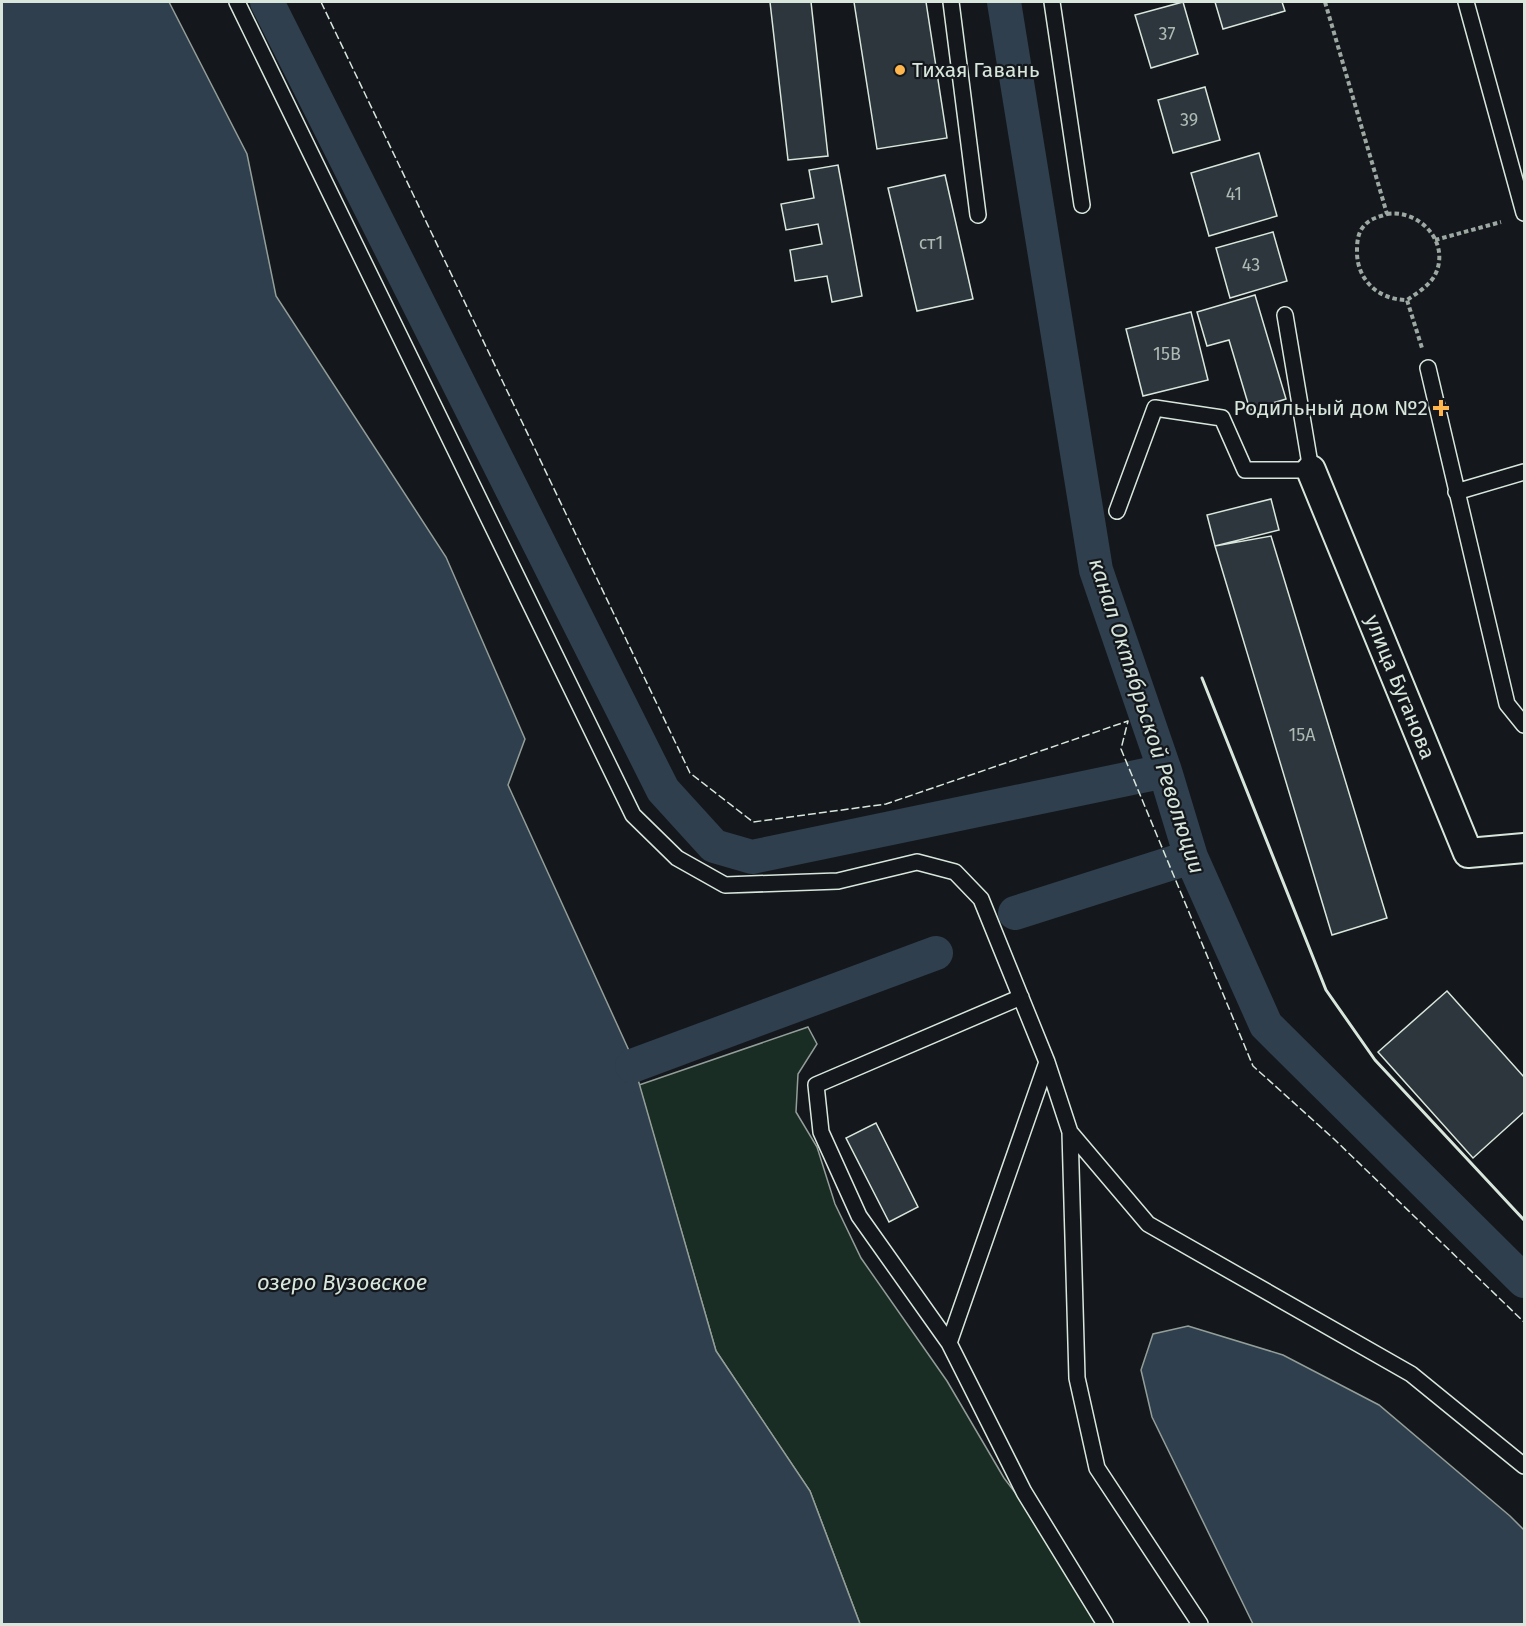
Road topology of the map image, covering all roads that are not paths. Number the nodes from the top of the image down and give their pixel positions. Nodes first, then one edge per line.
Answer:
1 (237, 2) edge
2 (951, 2) edge
3 (1052, 2) edge
4 (1466, 2) edge
5 (1082, 205) dead end
6 (1524, 213) edge
7 (978, 215) dead end
8 (1285, 315) dead end
9 (1428, 368) road end
10 (1311, 470) junction
11 (1524, 472) edge
12 (1456, 492) junction
13 (1117, 511) dead end
14 (1524, 726) edge
15 (1524, 848) edge
16 (1021, 997) junction
17 (1047, 1062) junction
18 (1070, 1132) junction
19 (949, 1343) junction
20 (1524, 1466) edge
21 (1105, 1624) edge
22 (1200, 1624) edge

1 - 16 lane
2 - 7 lane
3 - 5 lane
4 - 6 lane
8 - 10 lane
9 - 12 lane
10 - 13 lane
10 - 15 street, улица Буганова
11 - 12 lane
12 - 14 lane
16 - 17 lane
16 - 19 lane
17 - 18 lane
17 - 19 lane
18 - 20 lane
18 - 22 lane
19 - 21 lane

